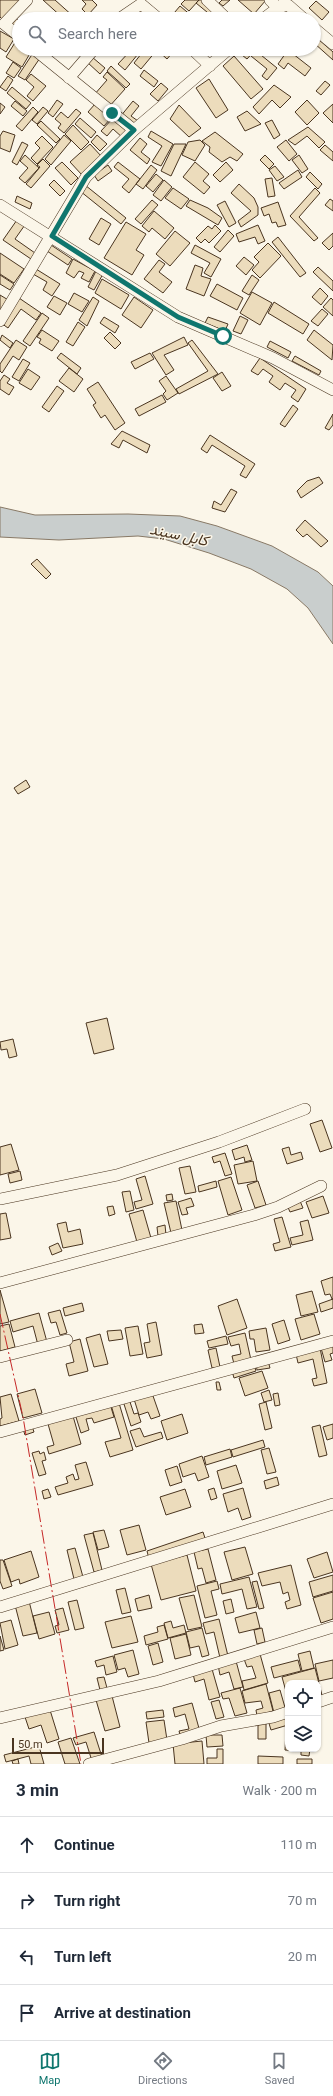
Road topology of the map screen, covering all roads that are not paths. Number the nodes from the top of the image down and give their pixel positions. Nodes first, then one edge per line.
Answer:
1 (27, 0) edge
2 (207, 0) edge
3 (270, 0) edge
4 (288, 0) edge
5 (278, 8) junction
6 (16, 12) edge
7 (129, 12) edge
8 (150, 12) edge
9 (220, 12) edge
10 (273, 12) edge
11 (296, 12) edge
12 (12, 16) edge
13 (12, 30) edge
14 (321, 34) edge
15 (333, 44) edge
16 (42, 56) edge
17 (88, 56) edge
18 (199, 56) edge
19 (221, 56) edge
20 (210, 66) junction
21 (69, 78) junction
22 (134, 130) junction
23 (0, 205) edge
24 (52, 236) junction
25 (0, 321) edge
26 (333, 390) edge
27 (305, 1109) dead end
28 (321, 1186) dead end
29 (0, 1199) edge
30 (0, 1283) edge
31 (67, 1340) dead end
32 (333, 1341) edge
33 (0, 1357) edge
34 (0, 1432) edge
35 (333, 1504) edge
36 (0, 1607) edge
37 (333, 1626) edge
38 (333, 1697) edge
39 (321, 1701) edge
40 (285, 1713) edge
41 (0, 1718) edge
42 (89, 1764) edge

1 - 6 street
2 - 9 street
3 - 5 street
4 - 5 street
5 - 10 street
5 - 11 street
7 - 8 street
12 - 13 street
14 - 15 street
16 - 21 street
17 - 21 street
18 - 20 street
19 - 20 street
20 - 22 street
21 - 22 street
22 - 24 street
23 - 24 street
24 - 25 street
24 - 26 street
27 - 29 street
28 - 30 street
31 - 33 street
32 - 34 street
35 - 36 street
37 - 41 street
38 - 39 street
40 - 42 street

